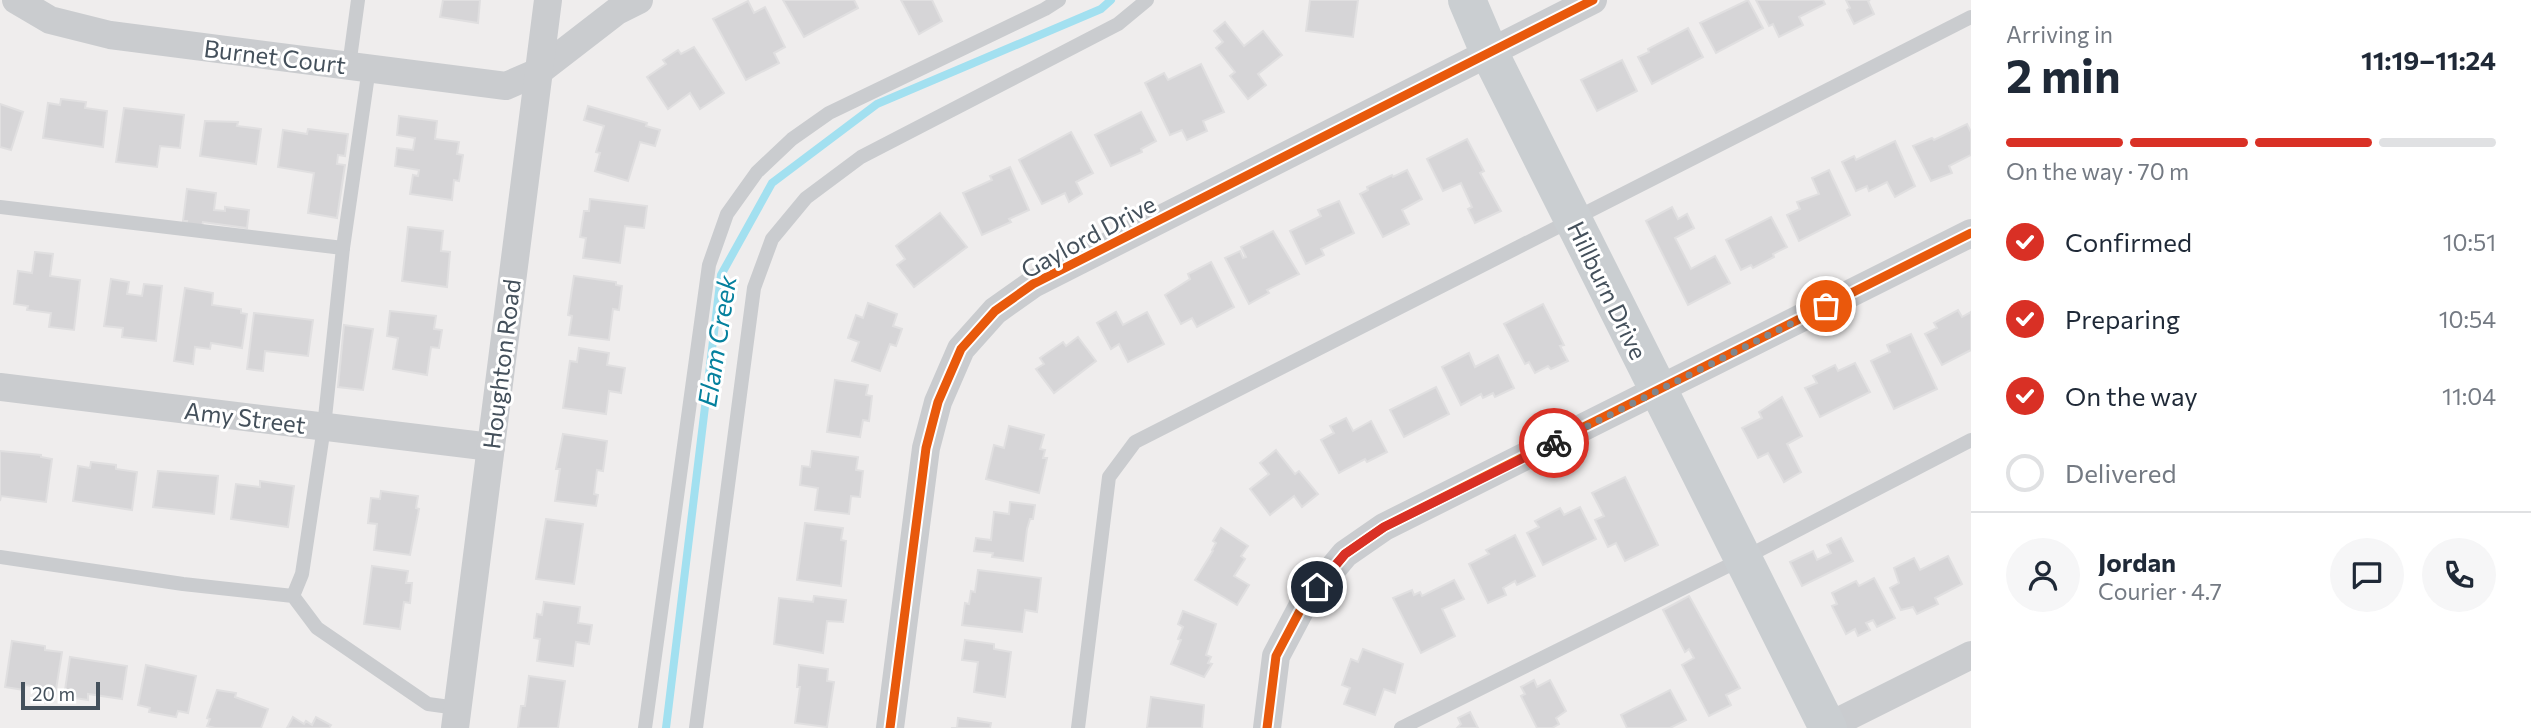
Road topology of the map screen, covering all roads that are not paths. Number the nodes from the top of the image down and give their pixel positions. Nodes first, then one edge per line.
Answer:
1 (16, 0) edge
2 (358, 0) edge
3 (548, 0) edge
4 (639, 0) edge
5 (1059, 0) edge
6 (1147, 0) edge
7 (1467, 0) edge
8 (1593, 0) edge
9 (1971, 17) edge
10 (1489, 52) junction
11 (359, 67) junction
12 (538, 72) junction
13 (0, 207) edge
14 (1573, 217) junction
15 (1971, 233) edge
16 (343, 248) junction
17 (0, 387) edge
18 (1657, 391) junction
19 (324, 427) junction
20 (1971, 440) edge
21 (491, 447) junction
22 (0, 557) edge
23 (1744, 558) junction
24 (293, 596) junction
25 (1971, 655) edge
26 (456, 718) edge
27 (645, 728) edge
28 (696, 728) edge
29 (890, 728) edge
30 (1078, 728) edge
31 (1266, 728) edge
32 (1401, 728) edge
33 (1827, 728) edge

1 - 11 street, Burnet Court
2 - 11 lane
3 - 12 street, Houghton Road
4 - 12 street, Burnet Court
5 - 27 lane
6 - 28 lane
7 - 10 street, Hillburn Drive
8 - 10 street, Gaylord Drive
9 - 14 lane
10 - 14 street, Hillburn Drive
10 - 29 street, Gaylord Drive
11 - 12 street, Burnet Court
11 - 16 lane
12 - 21 street, Houghton Road
13 - 16 lane
14 - 18 street, Hillburn Drive
14 - 30 lane
15 - 18 street
16 - 19 lane
17 - 19 street, Amy Street
18 - 23 street, Hillburn Drive
18 - 31 street
19 - 21 street, Amy Street
19 - 24 lane
20 - 23 lane
21 - 26 street, Houghton Road
22 - 24 lane
23 - 32 lane
23 - 33 street, Hillburn Drive
24 - 26 lane
25 - 33 street

